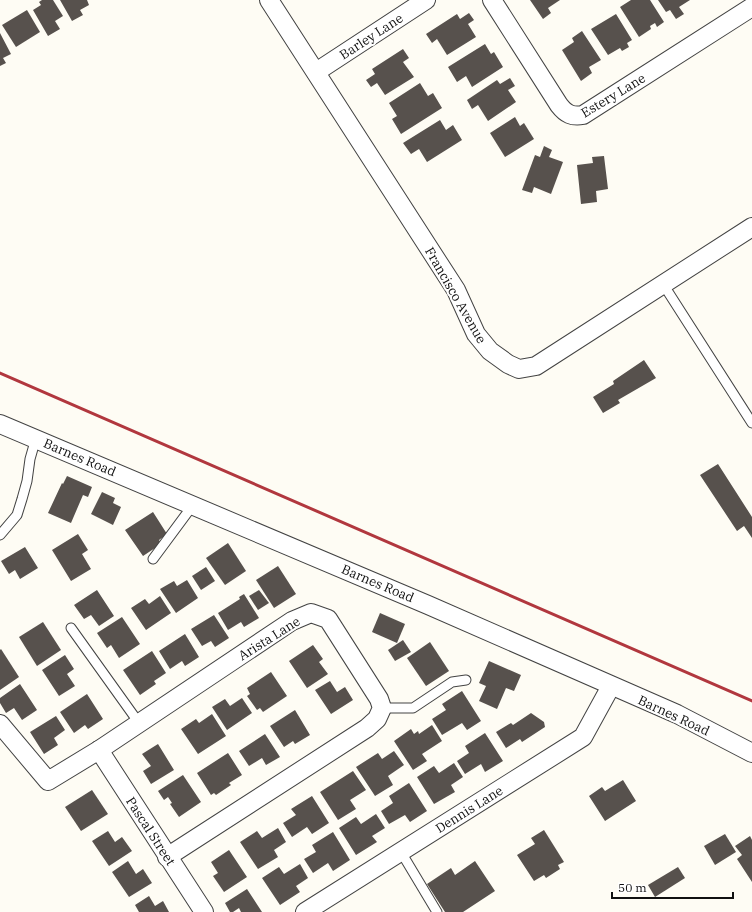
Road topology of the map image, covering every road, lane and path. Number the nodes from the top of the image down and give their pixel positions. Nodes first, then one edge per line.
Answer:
1 (269, 0) edge
2 (426, 0) edge
3 (492, 0) edge
4 (752, 7) edge
5 (316, 72) junction
6 (752, 227) edge
7 (663, 284) junction
8 (752, 423) edge
9 (0, 424) edge
10 (36, 438) junction
11 (193, 505) junction
12 (0, 535) edge
13 (153, 559) dead end
14 (70, 628) dead end
15 (466, 680) dead end
16 (611, 686) junction
17 (382, 708) junction
18 (138, 723) junction
19 (0, 724) edge
20 (98, 750) junction
21 (752, 753) edge
22 (400, 852) junction
23 (167, 857) junction
24 (204, 912) edge
25 (305, 912) edge
26 (437, 912) edge

1 - 5 street, Francisco Avenue
2 - 5 street, Barley Lane
3 - 4 street, Estery Lane
5 - 7 street, Francisco Avenue
6 - 7 street, Francisco Avenue
7 - 8 lane
9 - 10 street, Barnes Road
10 - 11 street, Barnes Road
10 - 12 lane
11 - 13 lane
11 - 16 street, Barnes Road
14 - 18 lane
15 - 17 lane
16 - 21 street, Barnes Road
16 - 22 street, Dennis Lane
17 - 18 street, Arista Lane
17 - 23 street
18 - 20 street, Arista Lane
19 - 20 street, Arista Lane
20 - 23 street, Pascal Street
22 - 25 street, Dennis Lane
22 - 26 lane
23 - 24 street, Pascal Street

